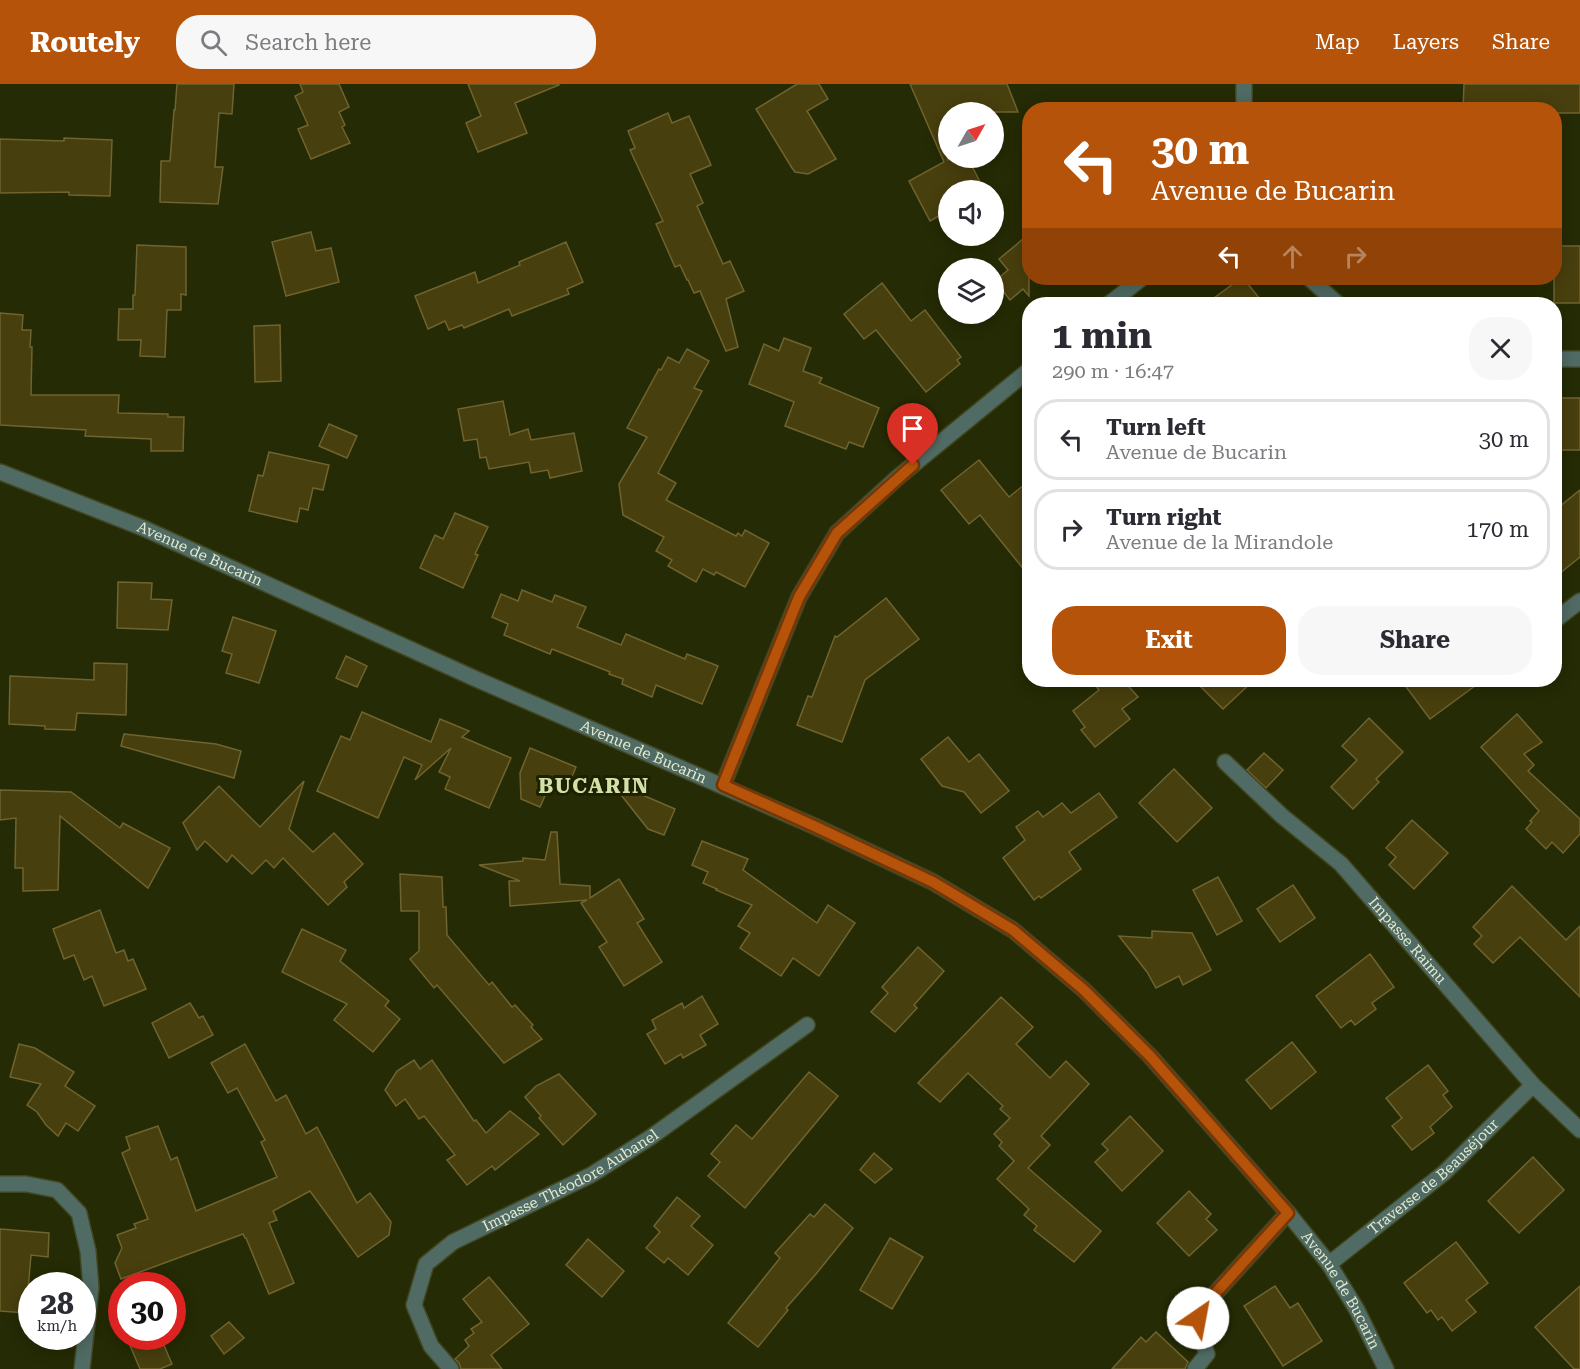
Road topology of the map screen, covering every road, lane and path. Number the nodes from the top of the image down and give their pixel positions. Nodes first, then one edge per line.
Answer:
1 (1244, 84) edge
2 (1244, 102) edge
3 (1133, 285) edge
4 (1317, 285) edge
5 (1118, 297) edge
6 (1330, 297) edge
7 (1562, 359) edge
8 (1580, 359) edge
9 (1022, 376) edge
10 (0, 472) edge
11 (1580, 601) edge
12 (1562, 615) edge
13 (1225, 762) dead end
14 (723, 785) junction
15 (807, 1025) dead end
16 (1533, 1085) junction
17 (1580, 1130) edge
18 (0, 1184) edge
19 (1288, 1213) junction
20 (1329, 1264) junction
21 (82, 1369) edge
22 (451, 1369) edge
23 (1195, 1369) edge
24 (1386, 1369) edge

1 - 2 street
3 - 5 street
4 - 6 street
7 - 8 street
9 - 14 street
10 - 14 street, Avenue de Bucarin
11 - 12 street
13 - 16 street, Impasse Raimu
14 - 19 street, Avenue de Bucarin
15 - 22 street, Impasse Théodore Aubanel
16 - 17 street, Impasse Raimu
16 - 20 street, Traverse de Beauséjour
18 - 21 street
19 - 20 street, Avenue de Bucarin
19 - 23 street
20 - 24 street, Avenue de Bucarin

